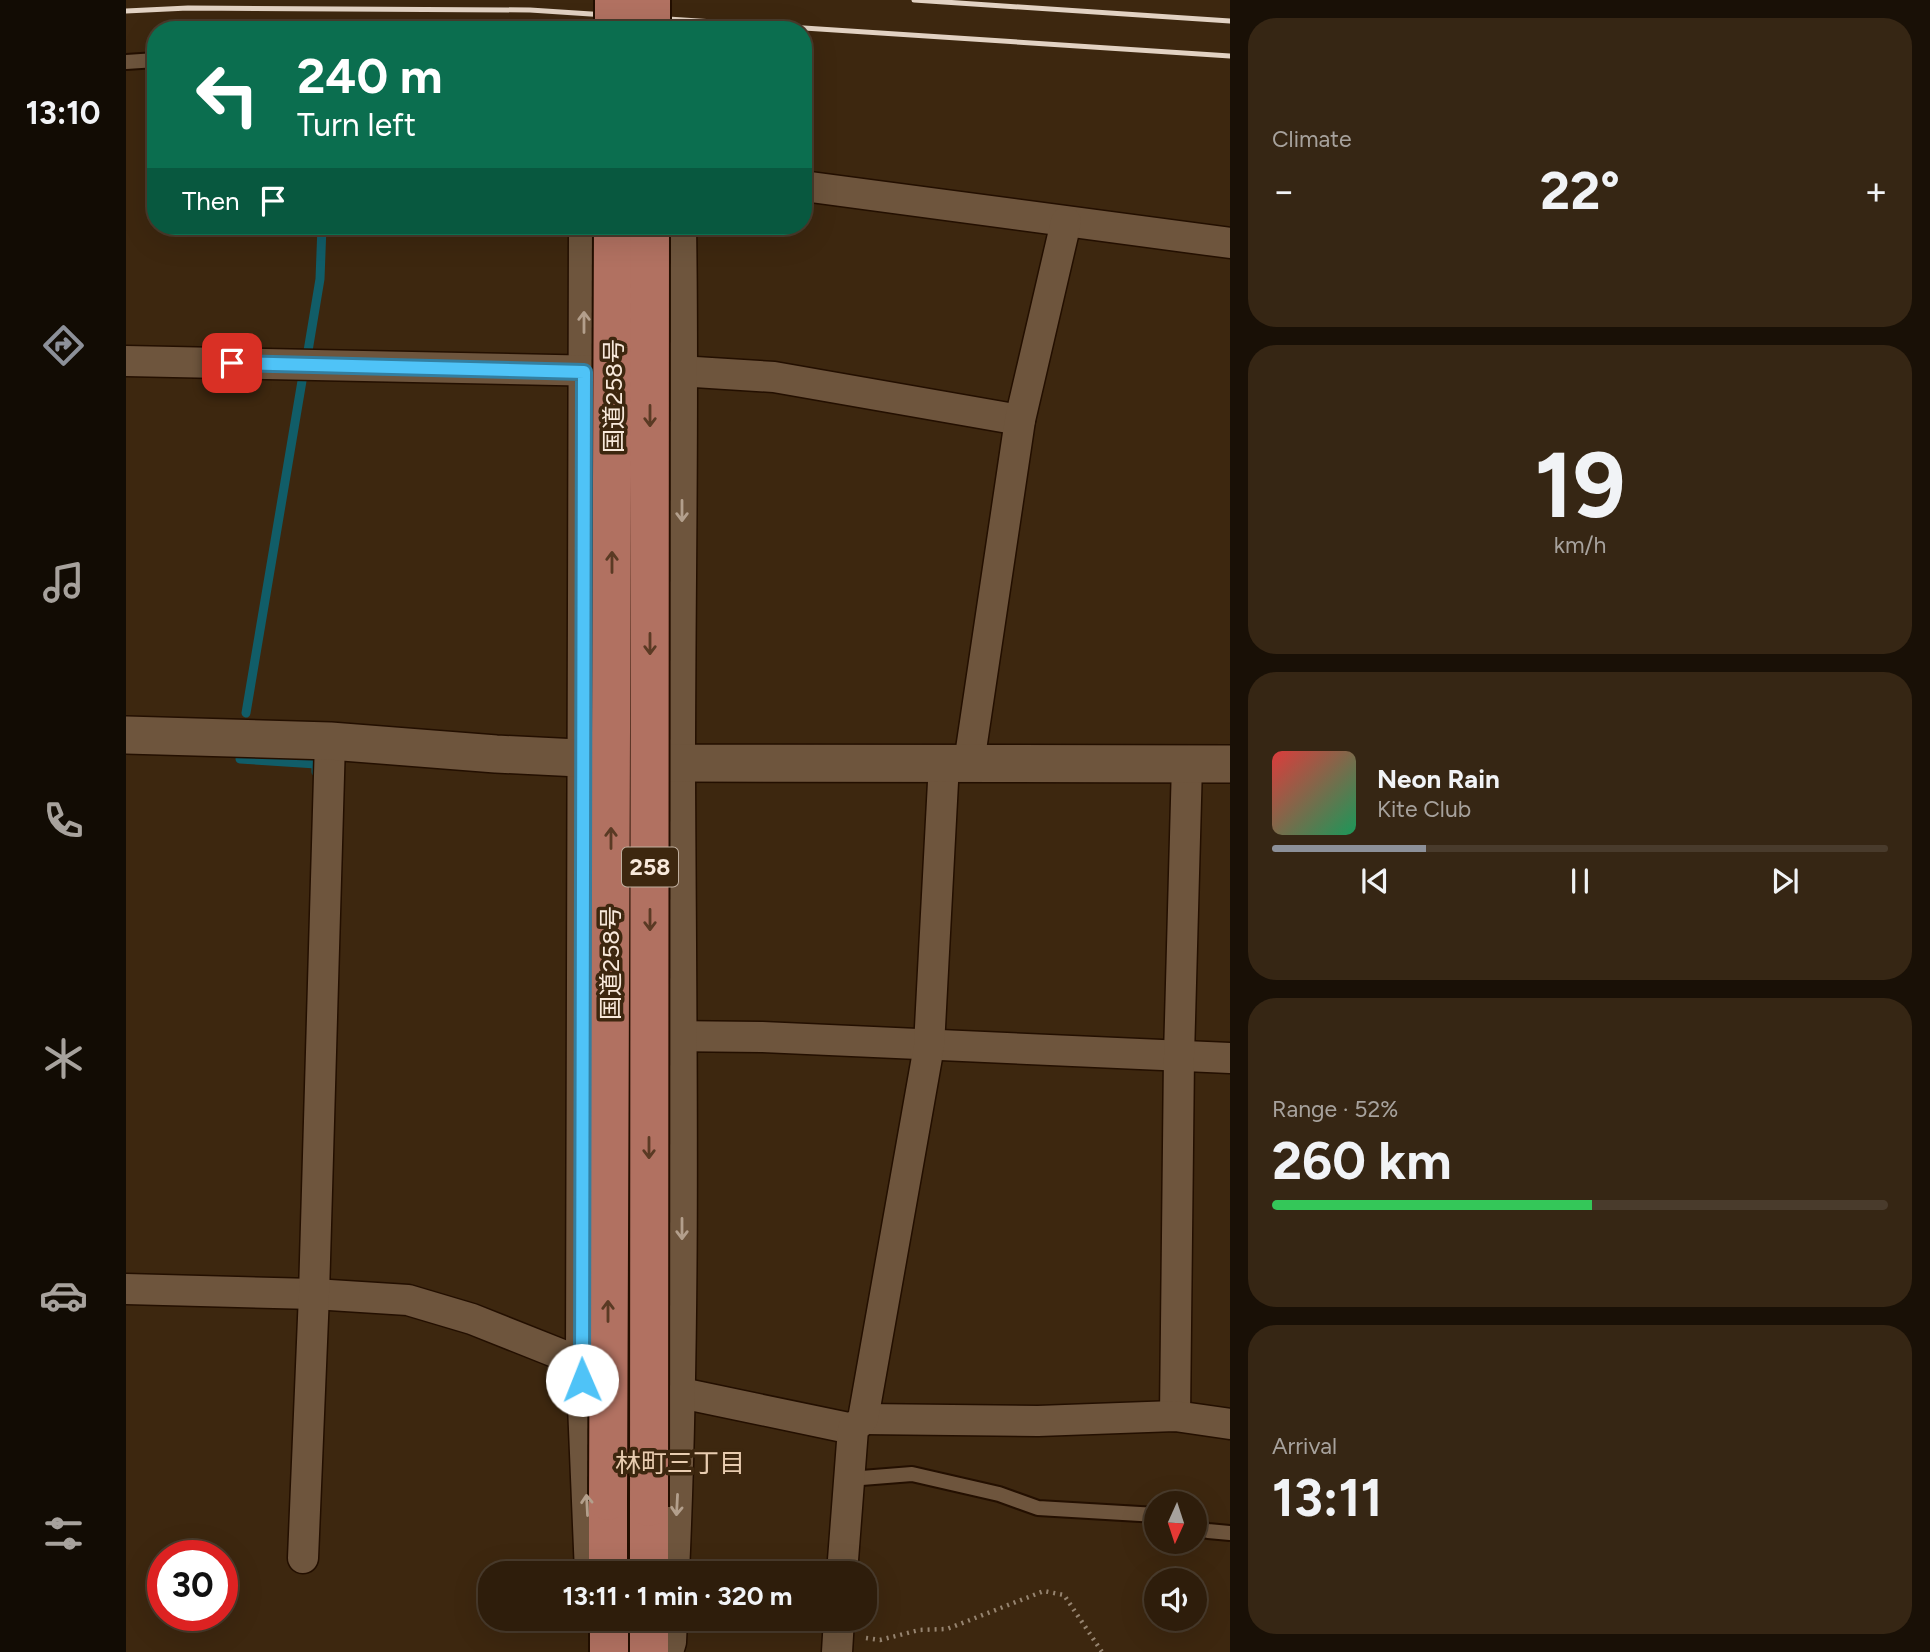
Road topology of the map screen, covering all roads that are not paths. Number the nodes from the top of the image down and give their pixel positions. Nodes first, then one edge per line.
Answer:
1 (614, 0) edge
2 (651, 0) edge
3 (614, 21) edge
4 (651, 21) edge
5 (147, 61) edge
6 (126, 62) edge
7 (812, 188) edge
8 (1066, 222) junction
9 (584, 235) edge
10 (613, 235) edge
11 (650, 235) edge
12 (681, 235) edge
13 (1230, 243) edge
14 (126, 361) edge
15 (682, 370) junction
16 (584, 372) junction
17 (1020, 419) junction
18 (126, 735) edge
19 (330, 741) junction
20 (583, 758) junction
21 (680, 763) junction
22 (957, 763) junction
23 (1187, 764) junction
24 (1230, 765) edge
25 (574, 1035) junction
26 (683, 1036) junction
27 (929, 1046) junction
28 (1179, 1056) junction
29 (1230, 1058) edge
30 (126, 1289) edge
31 (314, 1294) junction
32 (581, 1357) junction
33 (681, 1393) junction
34 (1175, 1416) junction
35 (858, 1424) junction
36 (1230, 1424) edge
37 (849, 1479) junction
38 (1144, 1515) edge
39 (1208, 1531) edge
40 (1230, 1533) edge
41 (303, 1558) dead end
42 (590, 1561) edge
43 (608, 1561) edge
44 (649, 1561) edge
45 (674, 1561) edge
46 (843, 1561) edge
47 (593, 1631) edge
48 (608, 1631) edge
49 (649, 1631) edge
50 (671, 1631) edge
51 (594, 1652) edge
52 (609, 1652) edge
53 (649, 1652) edge
54 (668, 1652) edge

1 - 3 highway, bridge
2 - 4 highway, bridge
5 - 6 lane
7 - 8 street
8 - 13 street
8 - 17 street
16 -> 9 street
43 -> 10 highway, 国道258号 / 258, bridge
11 -> 44 highway, 国道258号 / 258, bridge
12 - 15 street
14 - 16 street
15 - 16 street
15 - 17 street
15 -> 21 street
16 - 20 street
17 - 22 street
18 - 19 street
19 - 20 street
19 - 31 street
20 - 21 street
20 - 25 street
21 - 22 street
21 - 26 street
22 - 23 street
22 - 27 street
23 - 24 street
23 - 28 street
25 - 26 street
25 - 32 street
26 - 27 street
26 -> 33 street
27 - 28 street
27 - 35 street
28 - 29 street
28 - 34 street
30 - 31 street
31 - 32 street
31 - 41 street
42 -> 32 street
33 - 35 street
33 -> 45 street
34 - 35 street
34 - 36 street
35 - 37 street
37 - 38 lane
37 - 46 street
39 - 40 lane
47 - 51 street
48 - 52 highway
49 - 53 highway
50 - 54 street

